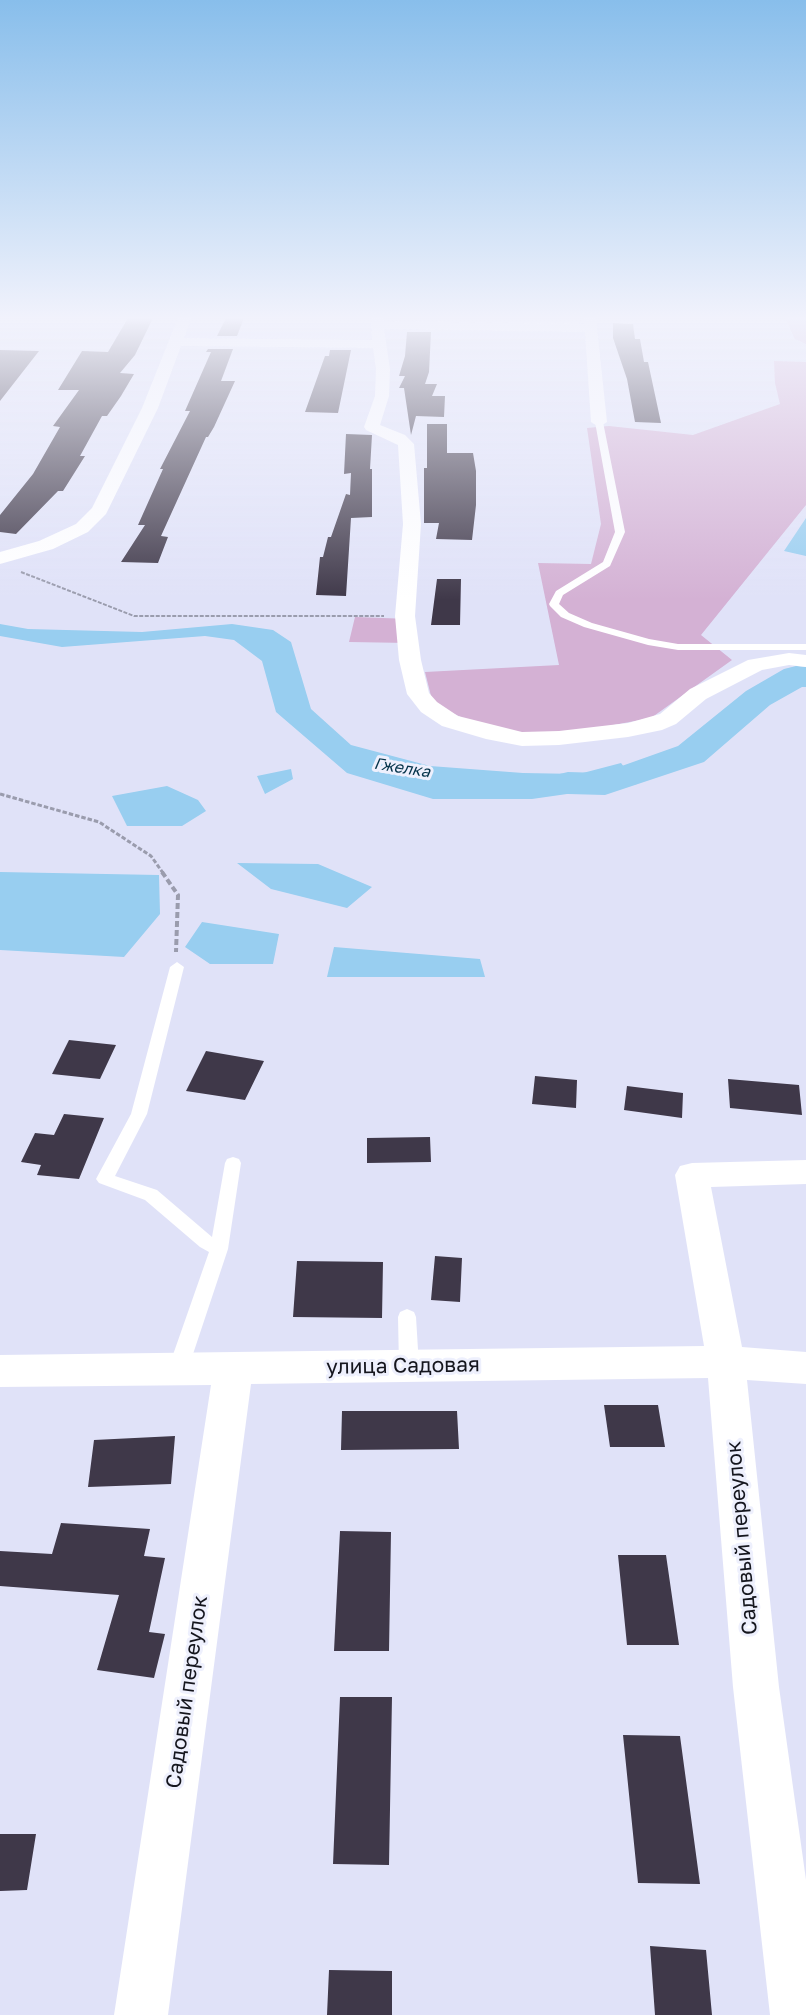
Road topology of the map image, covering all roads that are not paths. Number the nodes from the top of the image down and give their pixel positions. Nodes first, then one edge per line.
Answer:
1 (148, 412) edge
2 (377, 412) edge
3 (598, 412) edge
4 (599, 422) joint
5 (0, 558) edge
6 (806, 642) edge
7 (731, 647) junction
8 (806, 647) edge
9 (806, 661) edge
10 (177, 968) road end
11 (233, 1163) dead end
12 (806, 1172) edge
13 (219, 1249) junction
14 (407, 1317) dead end
15 (726, 1362) junction
16 (409, 1366) junction
17 (806, 1368) edge
18 (178, 1369) junction
19 (233, 1369) junction
20 (0, 1371) edge
21 (141, 2015) edge
22 (797, 2015) edge

1 - 5 street
2 - 9 street
3 - 4 street
4 - 7 lane
6 - 7 lane
7 - 8 lane
10 - 13 lane
11 - 13 lane
12 - 15 street, Садовый переулок
13 - 18 lane
14 - 16 lane
15 - 16 street, улица Садовая
15 - 17 street, улица Садовая
15 - 22 street, Садовый переулок
16 - 19 street, улица Садовая
18 - 19 street, улица Садовая
18 - 20 street, улица Садовая
19 - 21 street, Садовый переулок

